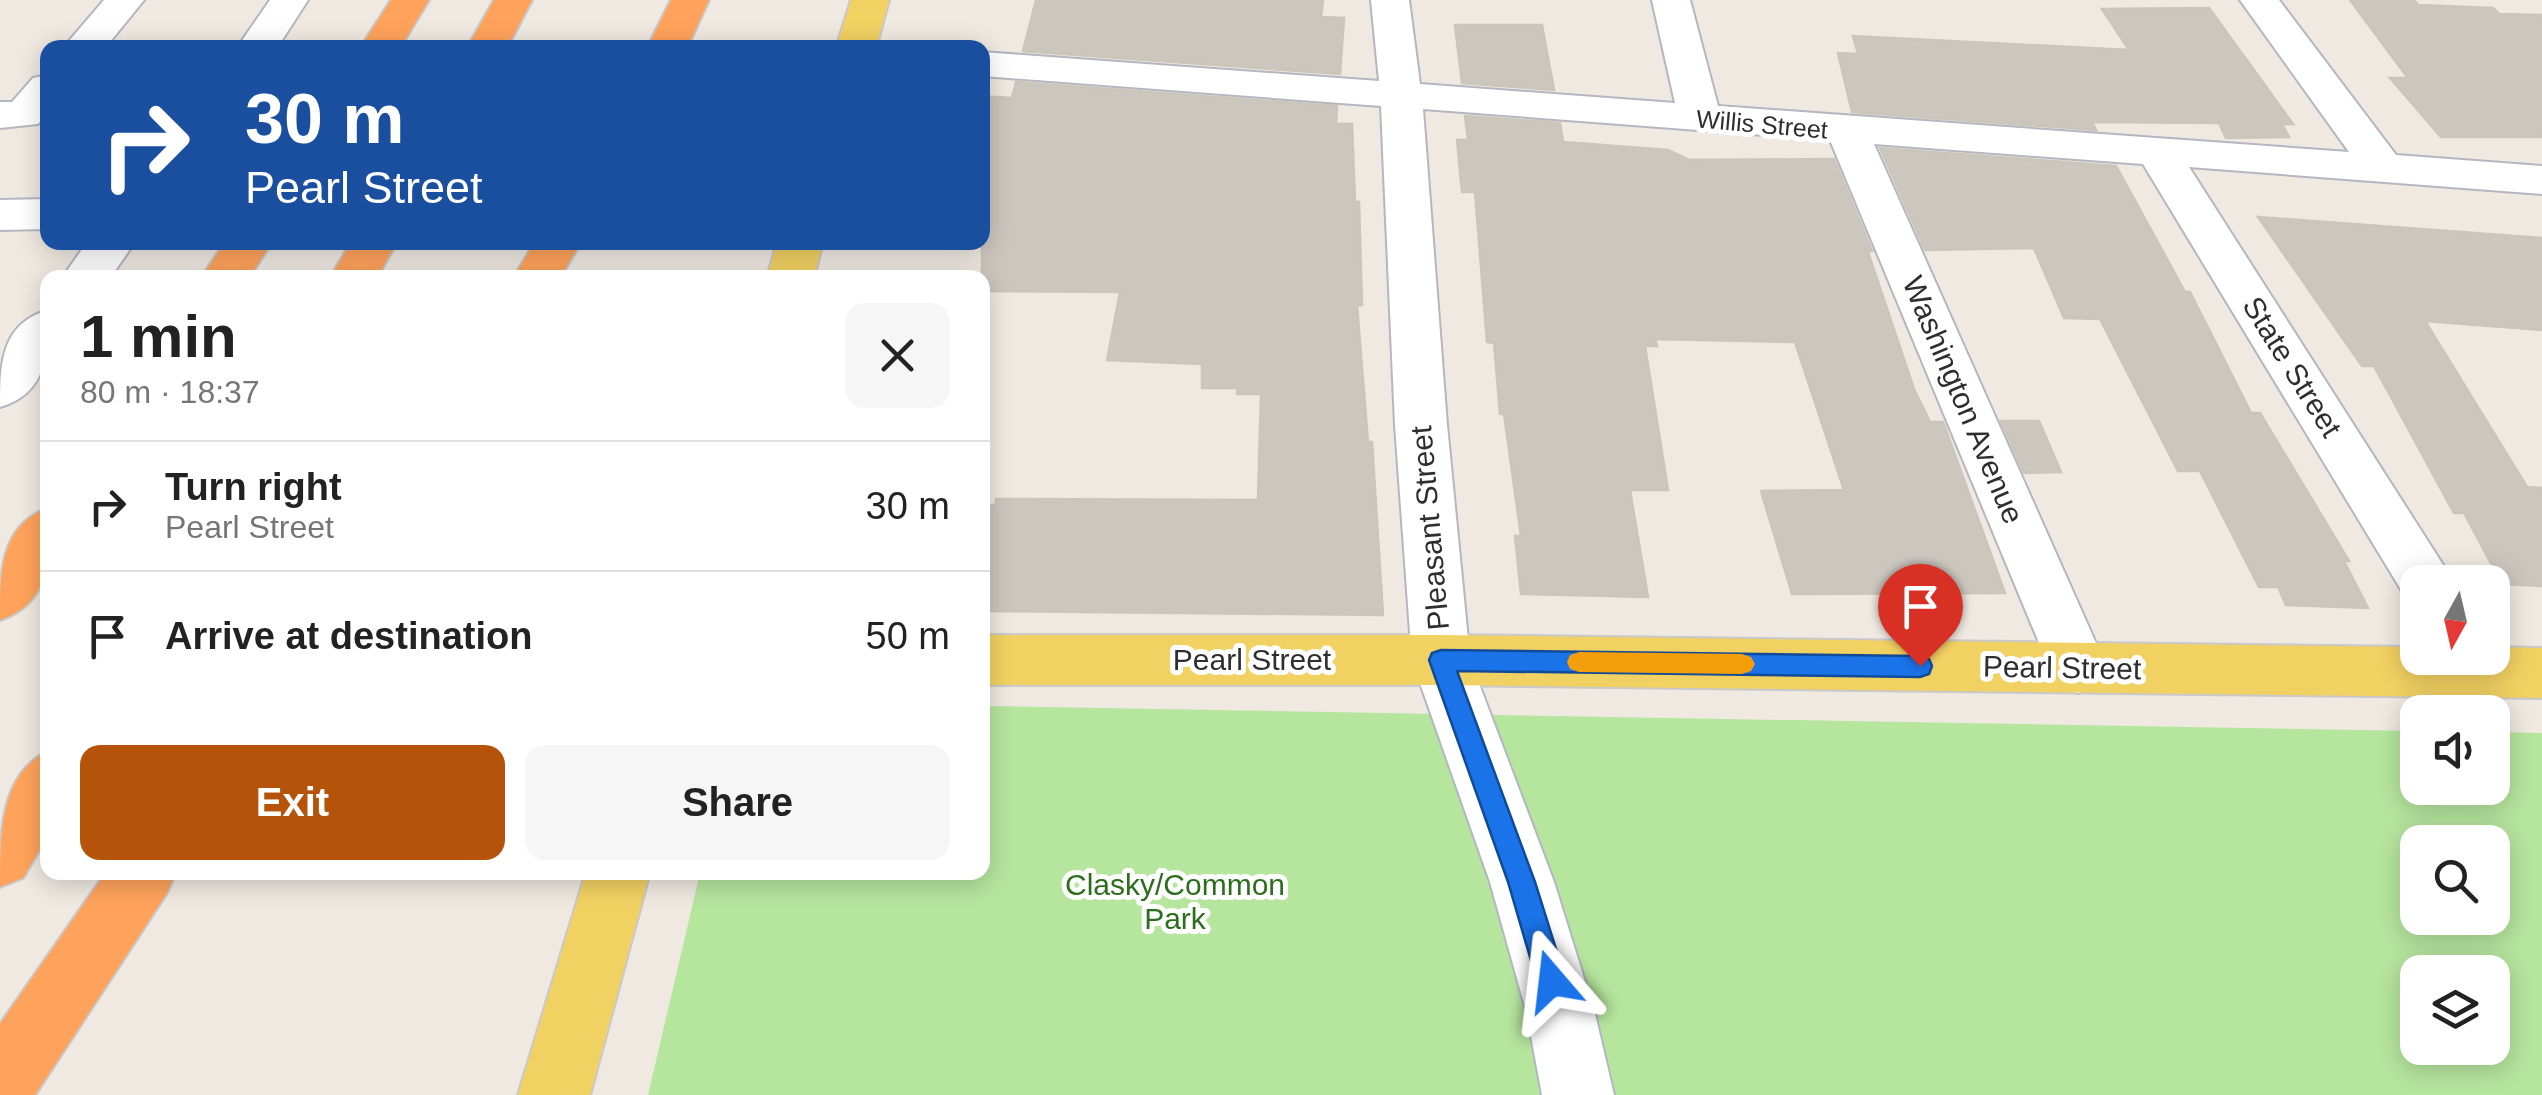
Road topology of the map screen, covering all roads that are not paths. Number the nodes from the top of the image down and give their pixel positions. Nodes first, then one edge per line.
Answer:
1 (125, 0) edge
2 (289, 0) edge
3 (410, 0) edge
4 (513, 0) edge
5 (690, 0) edge
6 (870, 0) edge
7 (1390, 0) edge
8 (1672, 0) edge
9 (2259, 0) edge
10 (90, 40) edge
11 (262, 40) edge
12 (385, 40) edge
13 (491, 40) edge
14 (671, 40) edge
15 (858, 40) edge
16 (990, 65) edge
17 (1401, 96) junction
18 (40, 97) edge
19 (0, 115) edge
20 (1700, 118) junction
21 (1848, 131) junction
22 (2158, 152) junction
23 (2384, 169) junction
24 (2542, 180) edge
25 (40, 214) edge
26 (0, 215) edge
27 (40, 337) edge
28 (0, 389) edge
29 (40, 540) edge
30 (2415, 565) edge
31 (0, 597) edge
32 (990, 660) edge
33 (1441, 660) junction
34 (2400, 666) edge
35 (2078, 668) junction
36 (2510, 669) edge
37 (2542, 673) edge
38 (40, 792) edge
39 (0, 857) edge
40 (139, 880) edge
41 (616, 880) edge
42 (0, 1084) edge
43 (554, 1095) edge
44 (1578, 1095) edge

1 - 10 street
2 - 11 street
3 - 12 highway
4 - 13 highway
5 - 14 highway
6 - 15 main road
7 - 17 street, Pleasant Street
8 - 20 street
9 - 23 street
16 - 17 street, Willis Street
17 - 20 street, Willis Street
17 - 33 street, Pleasant Street
18 - 19 street
20 - 21 street, Willis Street
21 - 22 street, Willis Street
21 - 35 street, Washington Avenue
22 - 23 street, Willis Street
22 - 30 street, State Street
23 - 24 street, Willis Street
25 - 26 street
27 - 28 street
29 - 31 highway
32 - 33 main road, Pearl Street
33 - 35 main road, Pearl Street
33 - 44 street, Pleasant Street
34 - 35 main road, Pearl Street
36 - 37 main road, Pearl Street
38 - 39 highway
40 - 42 highway
41 - 43 main road

